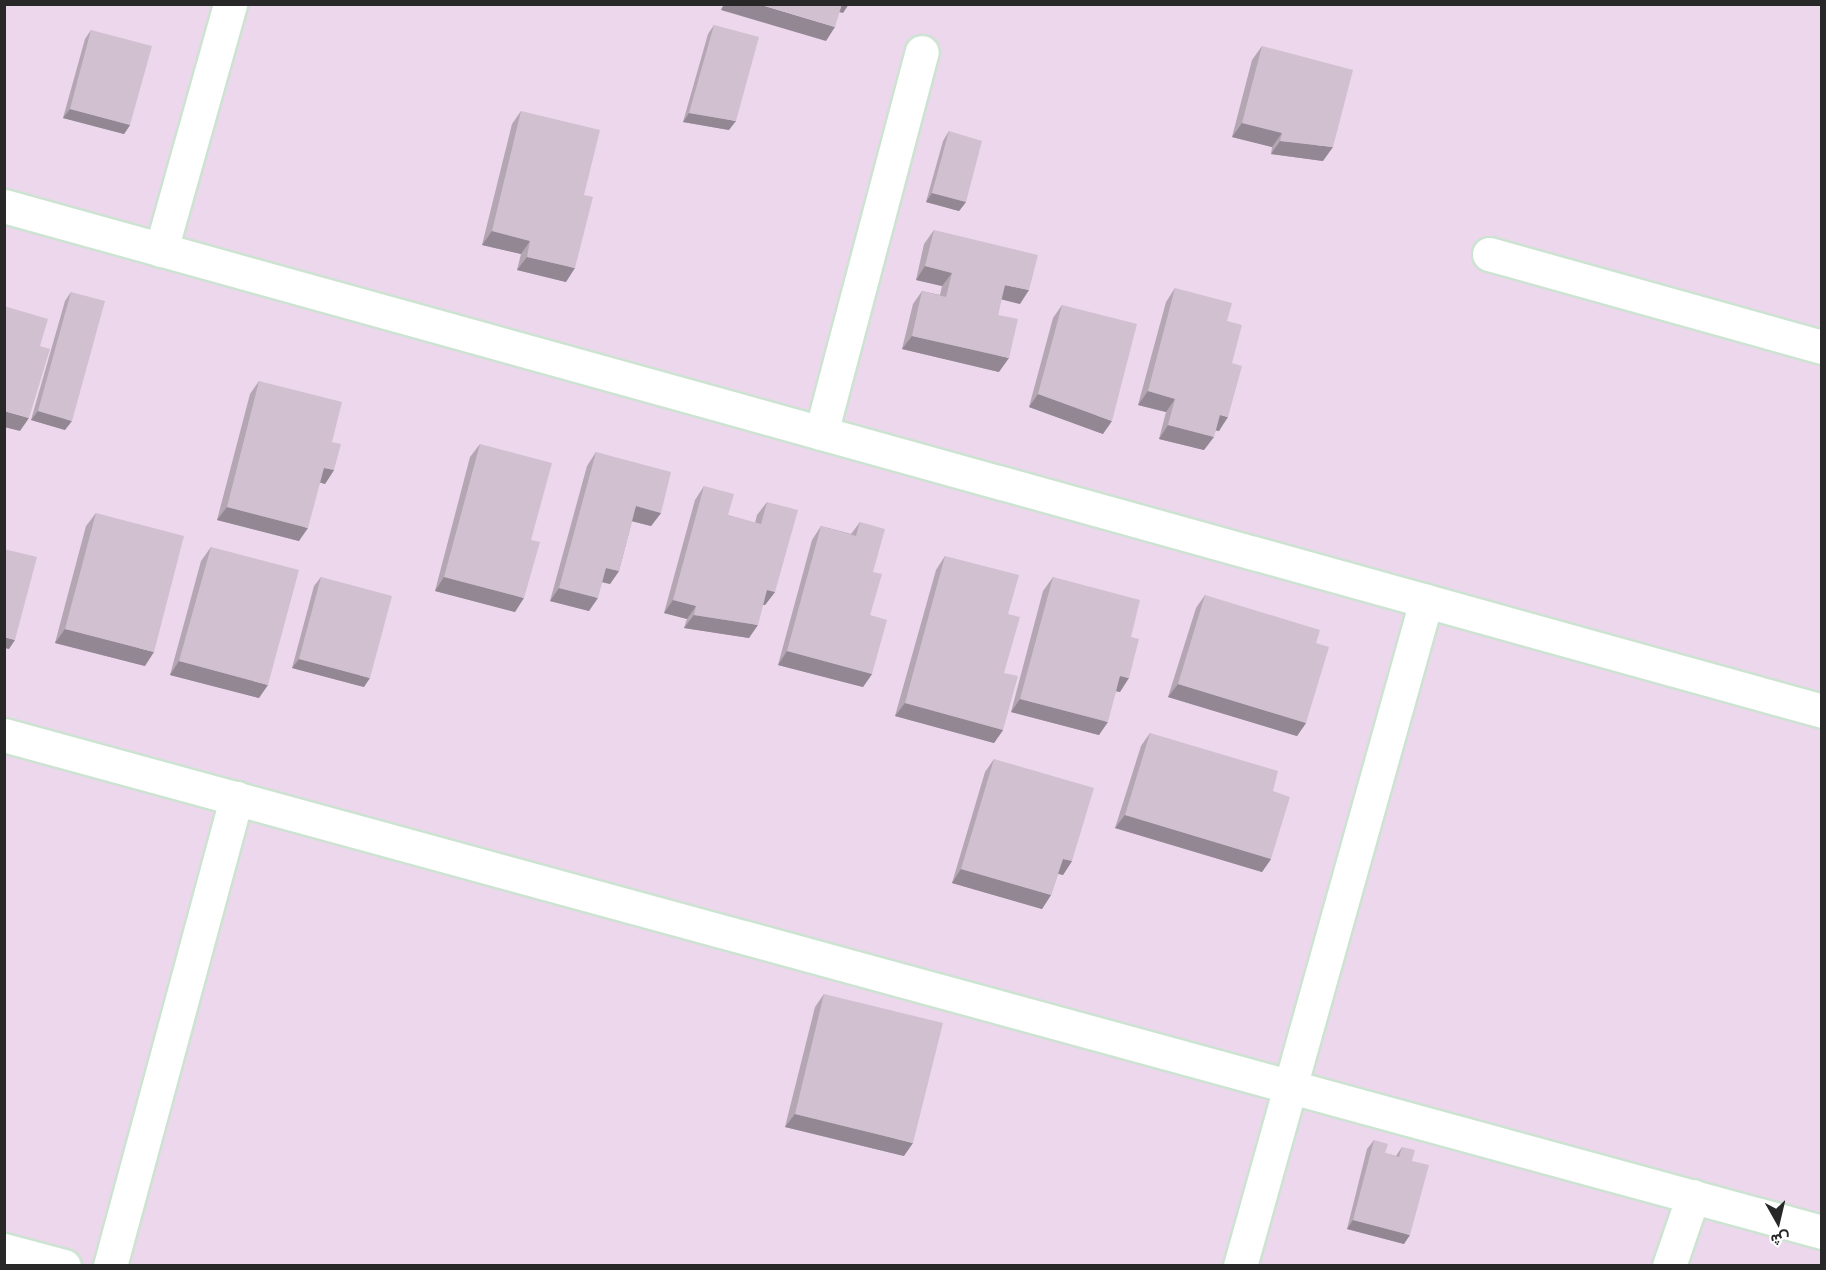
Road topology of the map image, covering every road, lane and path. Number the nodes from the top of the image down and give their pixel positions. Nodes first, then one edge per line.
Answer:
1 (230, 4) edge
2 (922, 52) dead end
3 (4, 206) edge
4 (161, 250) junction
5 (1489, 254) dead end
6 (1821, 347) edge
7 (821, 433) junction
8 (1426, 601) junction
9 (1821, 711) edge
10 (4, 735) edge
11 (236, 798) junction
12 (1288, 1085) junction
13 (1694, 1197) junction
14 (1821, 1232) edge
15 (4, 1250) edge
16 (64, 1266) edge
17 (110, 1266) edge
18 (1240, 1266) edge
19 (1669, 1266) edge

1 - 4 street
2 - 7 street
3 - 4 street
4 - 7 street
5 - 6 street
7 - 8 street
8 - 9 street
8 - 12 street
10 - 11 street
11 - 12 street
11 - 17 street
12 - 13 street
12 - 18 street
13 - 14 street
13 - 19 street
15 - 16 street

